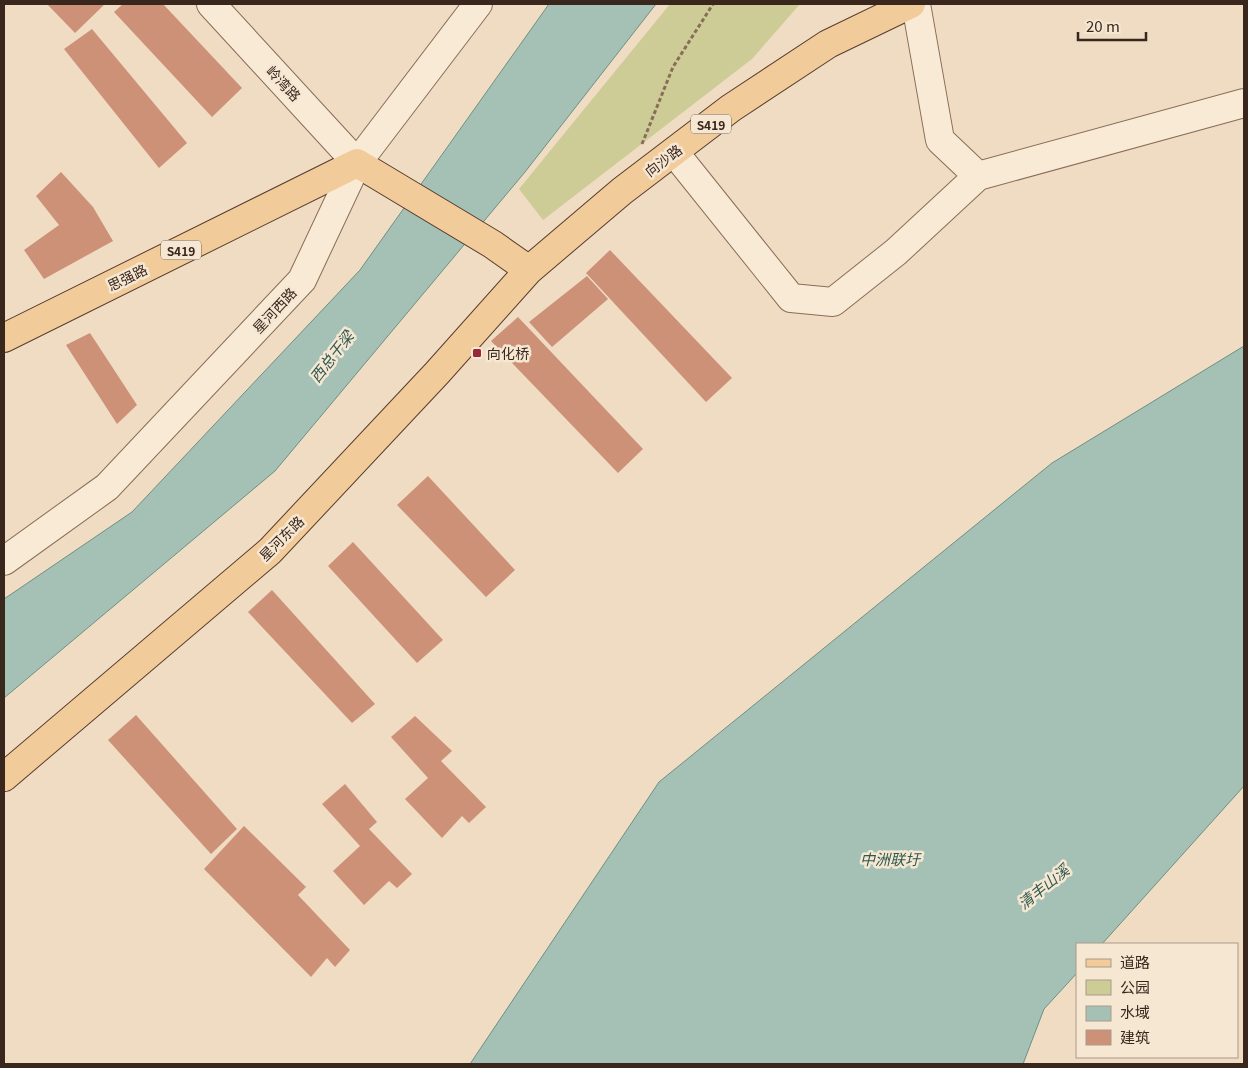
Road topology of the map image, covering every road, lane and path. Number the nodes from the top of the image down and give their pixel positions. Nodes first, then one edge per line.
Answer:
1 (212, 4) edge
2 (478, 4) edge
3 (712, 4) edge
4 (911, 4) edge
5 (916, 4) edge
6 (1244, 103) edge
7 (640, 147) dead end
8 (674, 152) junction
9 (357, 163) junction
10 (978, 176) junction
11 (529, 270) junction
12 (4, 338) edge
13 (4, 561) edge
14 (4, 776) edge

1 - 9 street, 岭湾路
2 - 9 street, 星河西路
3 - 7 path
4 - 8 main road, 向沙路 / S419
5 - 10 street
6 - 10 street
8 - 10 street
8 - 11 main road, 向沙路 / S419
9 - 11 main road
9 - 12 main road, 思强路 / S419
9 - 13 street, 星河西路
11 - 14 main road, 星河东路

